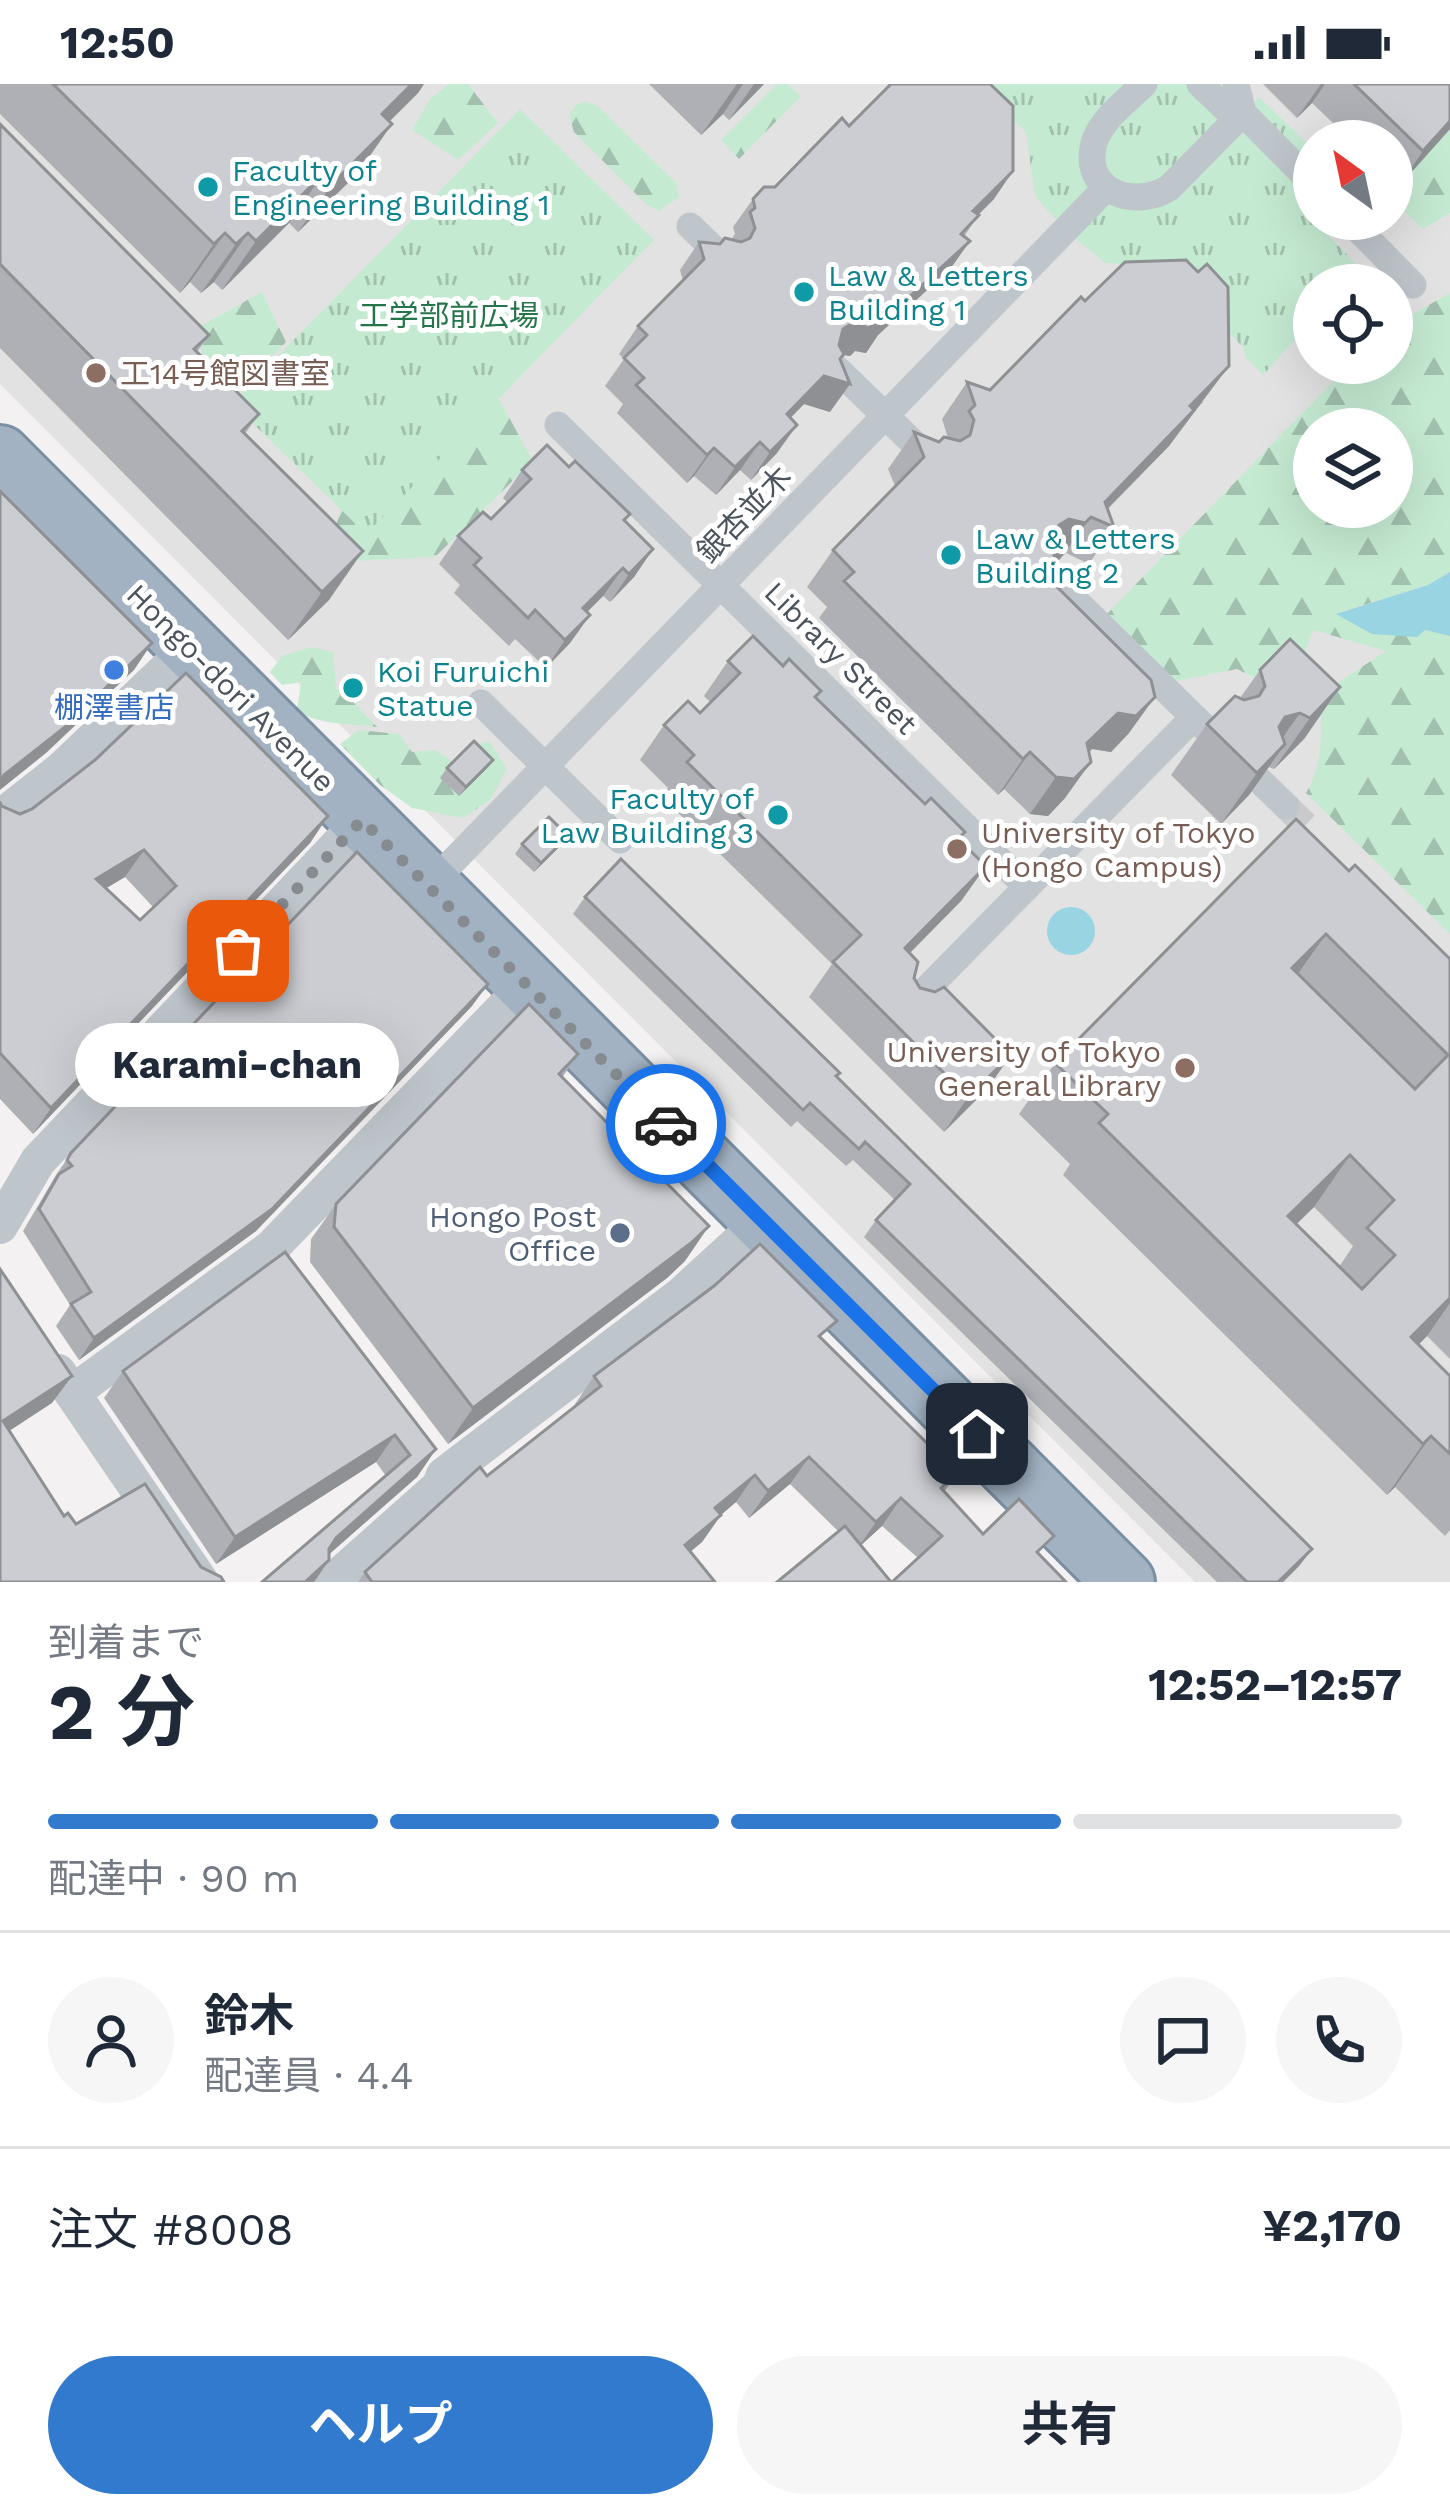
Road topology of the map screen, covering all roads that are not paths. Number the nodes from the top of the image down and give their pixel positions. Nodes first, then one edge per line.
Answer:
1 (1144, 84) edge
2 (1200, 84) edge
3 (1236, 84) edge
4 (1244, 113) junction
5 (1293, 163) edge
6 (1106, 188) junction
7 (690, 226) dead end
8 (1369, 240) edge
9 (718, 253) edge
10 (1392, 264) edge
11 (837, 369) edge
12 (885, 416) junction
13 (558, 425) dead end
14 (0, 457) edge
15 (931, 460) edge
16 (1047, 573) edge
17 (721, 585) junction
18 (190, 646) junction
19 (481, 703) dead end
20 (545, 766) junction
21 (1262, 782) edge
22 (1286, 806) tunnel mouth
23 (0, 818) edge
24 (362, 820) junction
25 (620, 840) dead end
26 (429, 886) junction
27 (1027, 887) junction
28 (526, 985) junction
29 (907, 1009) edge
30 (38, 1161) junction
31 (0, 1168) edge
32 (763, 1220) junction
33 (0, 1226) edge
34 (36, 1338) edge
35 (72, 1393) junction
36 (201, 1582) edge
37 (332, 1582) edge
38 (1124, 1582) edge

1 - 6 street
2 - 4 street
3 - 4 street
4 - 5 street
4 - 6 street
6 - 12 street, 銀杏並木
7 - 9 street
8 - 10 street
11 - 12 street
12 - 15 street
12 - 17 street, 銀杏並木
13 - 17 street, Library Street
14 - 18 highway, Hongo-dori Avenue
16 - 27 street
17 - 20 street, 銀杏並木
17 - 27 street, Library Street
18 - 23 street
18 - 24 highway, Hongo-dori Avenue
19 - 20 street
20 - 25 street
20 - 26 street, 銀杏並木
21 - 22 street
24 - 26 highway, Hongo-dori Avenue
24 - 30 street
26 - 28 highway, Hongo-dori Avenue
27 - 29 street
28 - 32 highway, Hongo-dori Avenue
28 - 35 street
30 - 31 street
30 - 33 street
32 - 37 street
32 - 38 highway, Hongo-dori Avenue
34 - 35 street
35 - 36 street

